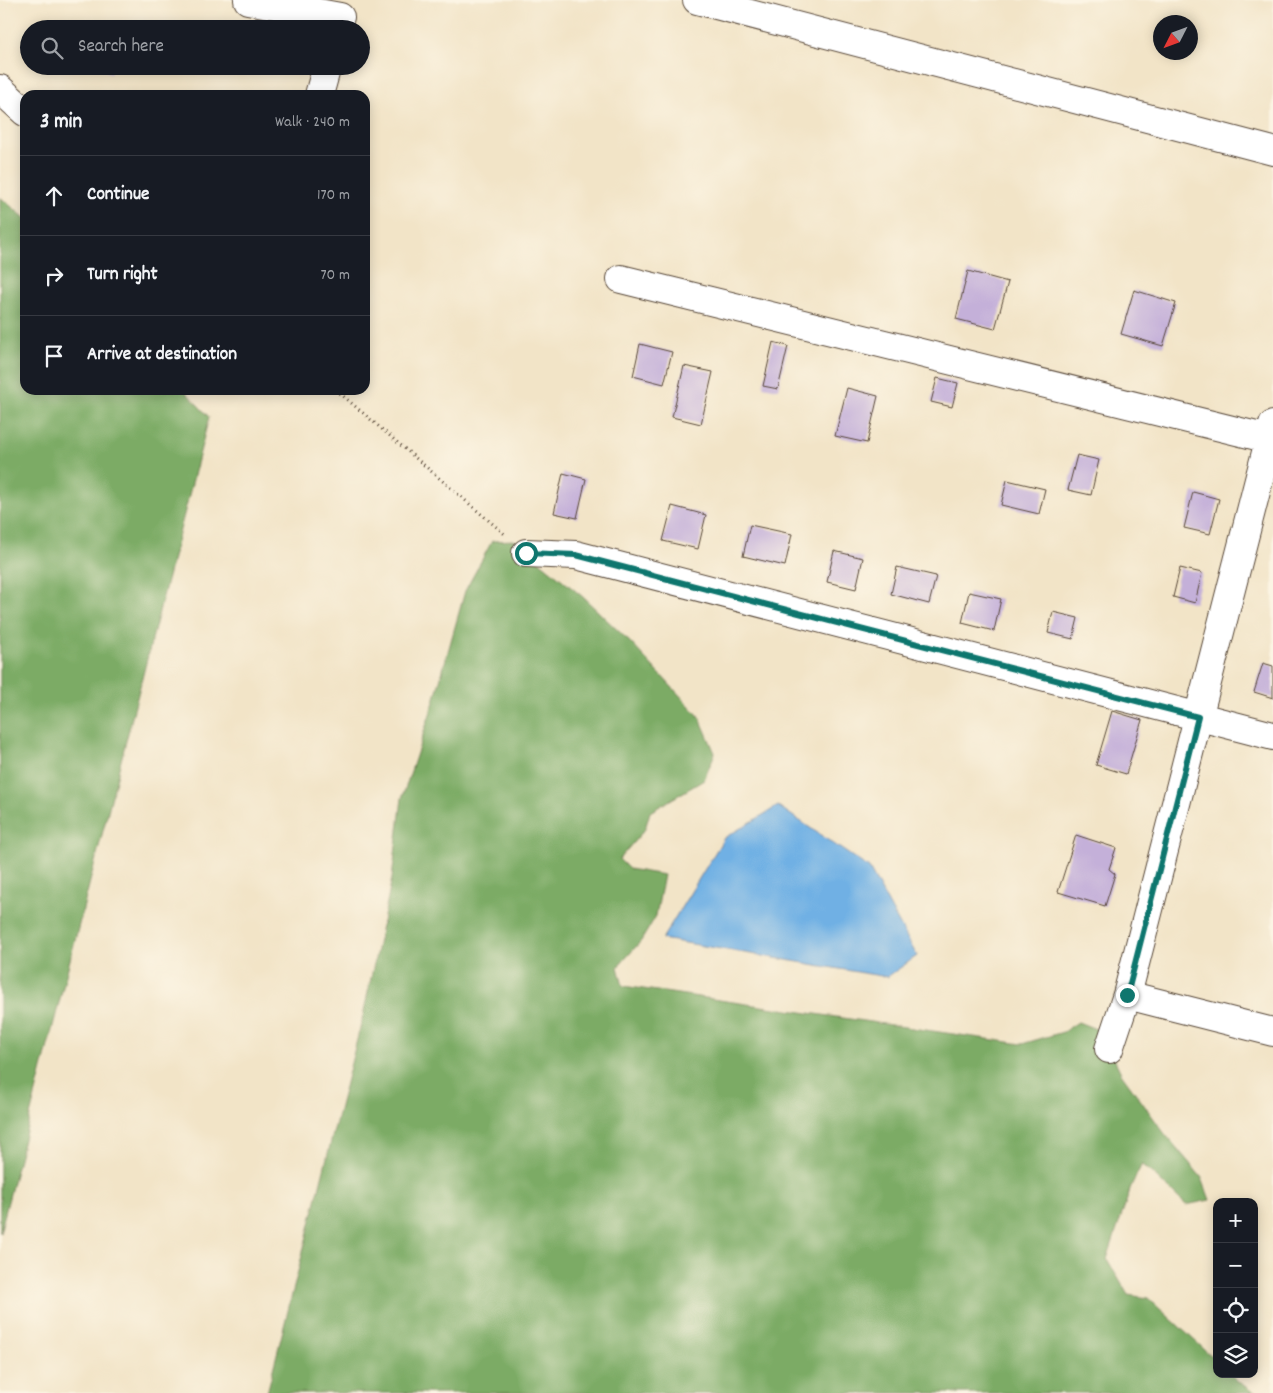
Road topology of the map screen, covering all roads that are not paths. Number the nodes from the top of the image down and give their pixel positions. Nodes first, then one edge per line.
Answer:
1 (248, 0) edge
2 (697, 0) edge
3 (340, 15) edge
4 (325, 75) edge
5 (0, 90) edge
6 (320, 90) edge
7 (20, 108) edge
8 (1273, 150) edge
9 (621, 279) dead end
10 (1272, 435) edge
11 (526, 553) road end
12 (1198, 717) junction
13 (1273, 736) edge
14 (1127, 995) junction
15 (1273, 1032) edge
16 (1110, 1049) dead end

1 - 3 street
2 - 8 street
4 - 6 street
5 - 7 street
9 - 10 street
10 - 12 street
11 - 12 street
12 - 13 street
12 - 14 street
14 - 15 street
14 - 16 street

